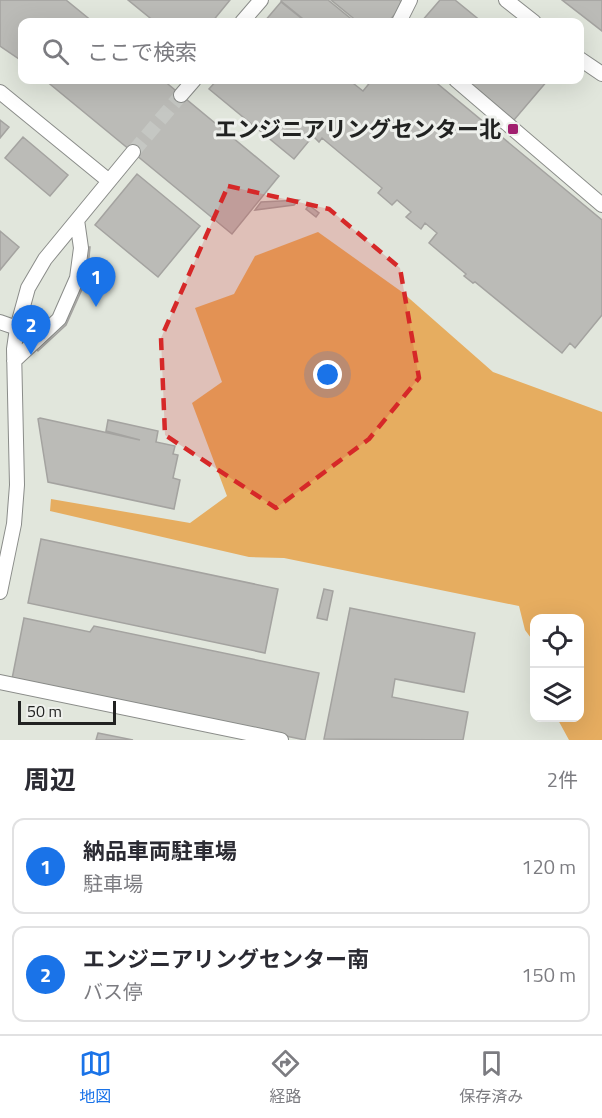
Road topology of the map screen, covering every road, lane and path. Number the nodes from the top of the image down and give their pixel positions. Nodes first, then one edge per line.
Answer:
1 (261, 0) edge
2 (410, 0) edge
3 (506, 0) edge
4 (245, 18) edge
5 (401, 18) edge
6 (529, 18) edge
7 (584, 62) edge
8 (602, 74) edge
9 (191, 84) edge
10 (461, 84) edge
11 (0, 92) edge
12 (181, 95) tunnel mouth
13 (133, 152) tunnel mouth
14 (109, 182) junction
15 (602, 205) edge
16 (77, 220) junction
17 (0, 322) edge
18 (16, 328) junction
19 (14, 361) junction
20 (0, 592) edge
21 (0, 682) edge
22 (281, 740) edge

1 - 4 lane
2 - 5 lane
3 - 6 lane
7 - 8 lane
9 - 12 lane
10 - 15 lane
11 - 14 lane
13 - 14 lane
14 - 16 lane
16 - 18 lane
16 - 19 lane
17 - 18 lane
18 - 19 lane
19 - 20 lane
21 - 22 lane

